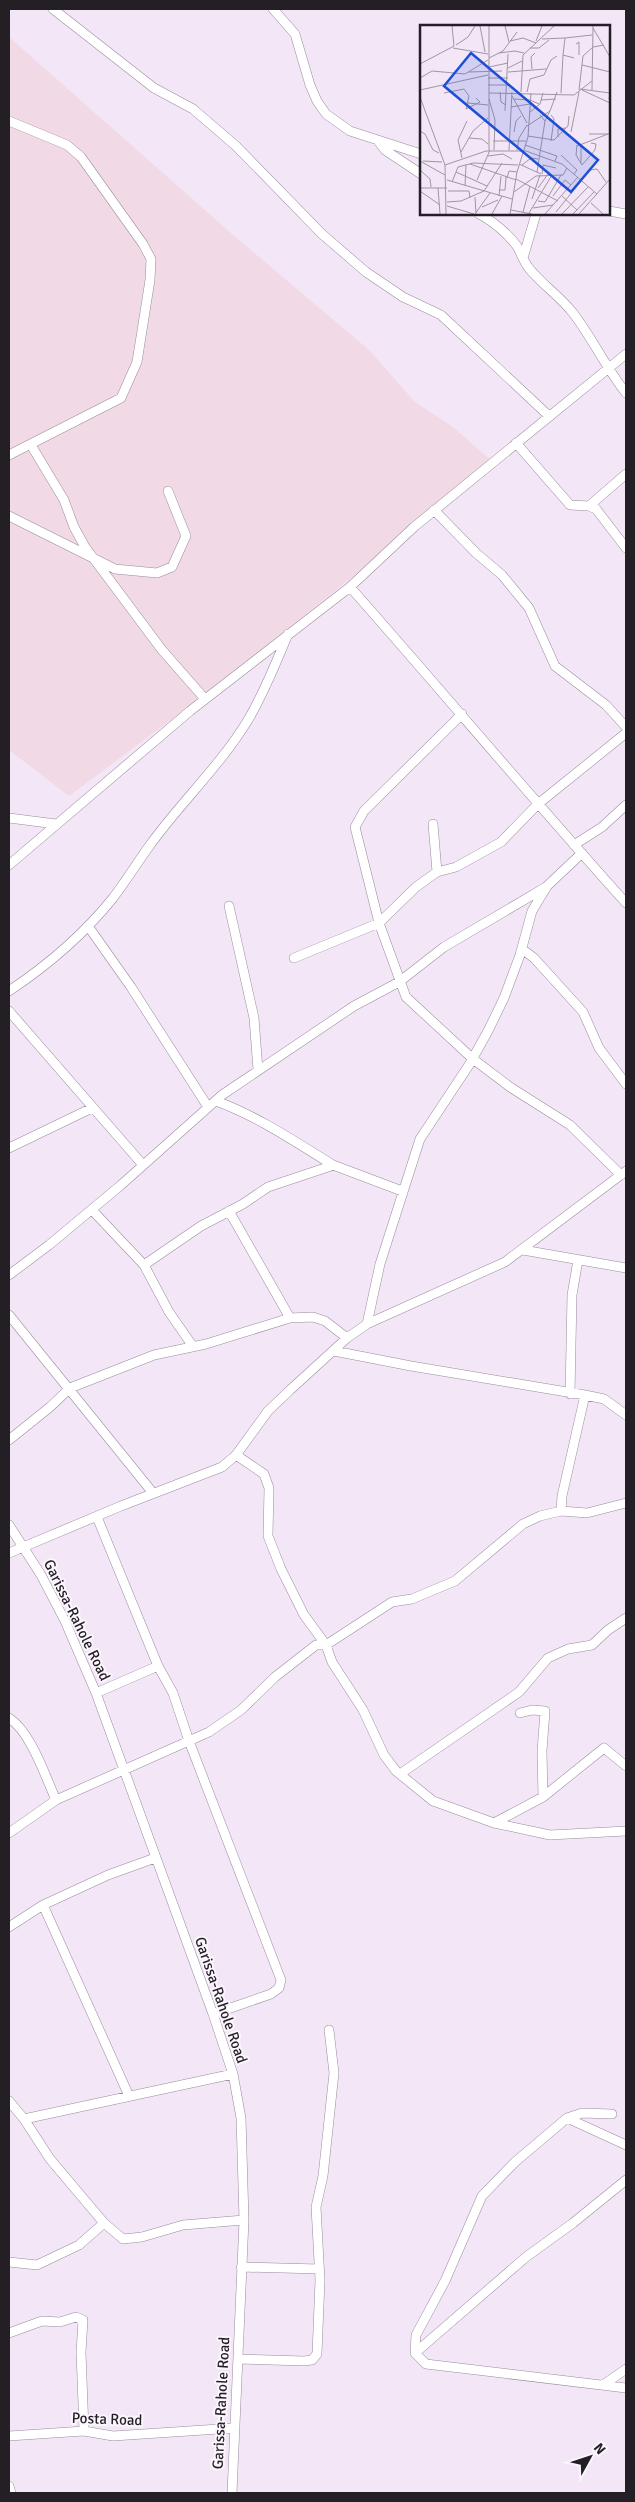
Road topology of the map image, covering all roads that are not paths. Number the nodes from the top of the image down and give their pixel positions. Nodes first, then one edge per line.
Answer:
1 (53, 9) edge
2 (273, 9) edge
3 (9, 121) edge
4 (379, 142) junction
5 (420, 154) edge
6 (420, 173) edge
7 (610, 210) edge
8 (626, 214) edge
9 (481, 215) edge
10 (536, 215) edge
11 (523, 258) junction
12 (626, 354) edge
13 (607, 369) junction
14 (626, 393) edge
15 (549, 416) junction
16 (516, 443) junction
17 (31, 445) junction
18 (9, 455) edge
19 (626, 474) edge
20 (168, 491) dead end
21 (589, 506) junction
22 (434, 510) junction
23 (9, 516) edge
24 (626, 548) edge
25 (93, 558) junction
26 (350, 587) junction
27 (288, 634) junction
28 (205, 700) junction
29 (462, 714) junction
30 (626, 727) edge
31 (626, 733) edge
32 (538, 804) junction
33 (626, 805) edge
34 (9, 818) edge
35 (56, 824) junction
36 (433, 824) dead end
37 (574, 845) junction
38 (582, 853) junction
39 (9, 865) edge
40 (437, 872) junction
41 (546, 887) junction
42 (626, 902) edge
43 (229, 906) dead end
44 (379, 923) junction
45 (88, 926) junction
46 (522, 949) junction
47 (294, 958) dead end
48 (399, 982) junction
49 (9, 991) edge
50 (9, 1011) edge
51 (473, 1059) junction
52 (258, 1070) junction
53 (626, 1084) edge
54 (212, 1104) junction
55 (92, 1108) junction
56 (9, 1148) edge
57 (143, 1165) junction
58 (332, 1166) junction
59 (624, 1173) edge
60 (402, 1191) junction
61 (92, 1210) junction
62 (229, 1212) junction
63 (523, 1250) junction
64 (578, 1260) junction
65 (144, 1265) junction
66 (626, 1268) edge
67 (9, 1275) edge
68 (9, 1315) edge
69 (290, 1318) junction
70 (367, 1324) junction
71 (347, 1338) junction
72 (192, 1345) junction
73 (334, 1351) junction
74 (70, 1388) junction
75 (570, 1394) junction
76 (585, 1395) junction
77 (626, 1415) edge
78 (9, 1440) edge
79 (236, 1455) junction
80 (153, 1493) junction
81 (626, 1504) edge
82 (561, 1511) junction
83 (97, 1516) junction
84 (9, 1525) edge
85 (24, 1547) junction
86 (9, 1553) edge
87 (626, 1618) edge
88 (326, 1645) junction
89 (158, 1666) junction
90 (96, 1692) junction
91 (520, 1713) dead end
92 (9, 1718) edge
93 (189, 1741) junction
94 (626, 1766) edge
95 (123, 1769) junction
96 (400, 1774) junction
97 (543, 1797) junction
98 (56, 1800) junction
99 (494, 1823) junction
100 (626, 1831) edge
101 (9, 1833) edge
102 (155, 1858) junction
103 (43, 1905) junction
104 (9, 1927) edge
105 (213, 2014) junction
106 (329, 2030) dead end
107 (233, 2074) junction
108 (129, 2096) junction
109 (9, 2101) edge
110 (12, 2111) edge
111 (612, 2114) dead end
112 (567, 2118) junction
113 (24, 2119) junction
114 (626, 2145) edge
115 (626, 2180) edge
116 (244, 2220) junction
117 (104, 2223) junction
118 (9, 2262) edge
119 (241, 2267) junction
120 (320, 2269) junction
121 (9, 2333) edge
122 (415, 2354) junction
123 (238, 2359) junction
124 (626, 2369) edge
125 (603, 2385) junction
126 (626, 2388) edge
127 (234, 2428) junction
128 (84, 2431) junction
129 (9, 2436) edge
130 (9, 2486) edge
131 (11, 2493) edge
132 (232, 2493) edge

1 - 15 street
2 - 4 street
3 - 17 street
4 - 5 street
4 - 6 street
7 - 8 street
9 - 11 street
10 - 11 street
11 - 13 street
12 - 13 street
13 - 14 street
13 - 15 street
15 - 16 street
16 - 21 street
16 - 22 street
17 - 18 street
17 - 25 street
19 - 21 street
20 - 25 street
21 - 24 street
22 - 26 street
22 - 30 street
23 - 25 street
25 - 28 street
26 - 27 street
26 - 29 street
27 - 28 street
27 - 45 street
28 - 35 street
29 - 32 street
29 - 44 street
31 - 32 street
32 - 37 street
32 - 40 street
33 - 37 street
34 - 35 street
35 - 39 street
36 - 40 street
37 - 38 street
38 - 41 street
38 - 42 street
40 - 44 street
41 - 46 street
41 - 48 street
43 - 52 street
44 - 47 street
44 - 48 street
45 - 49 street
45 - 54 street
46 - 51 street
46 - 53 street
48 - 51 street
48 - 52 street
50 - 55 street
51 - 59 street
51 - 60 street
52 - 54 street
54 - 57 street
54 - 58 street
55 - 56 street
55 - 57 street
57 - 61 street
58 - 60 street
58 - 62 street
59 - 63 street
60 - 70 street
61 - 65 street
61 - 67 street
62 - 65 street
62 - 69 street
63 - 64 street
63 - 70 street
64 - 66 street
64 - 75 street
65 - 72 street
68 - 74 street
69 - 71 street
69 - 72 street
70 - 71 street
71 - 73 street
72 - 74 street
73 - 75 street
73 - 79 street
74 - 78 street
74 - 80 street
75 - 76 street
76 - 77 street
76 - 82 street
79 - 80 street
79 - 88 street
80 - 83 street
81 - 82 street
82 - 88 street
83 - 85 street
83 - 89 street
84 - 85 street, Garissa-Rahole Road
85 - 86 street
85 - 90 street, Garissa-Rahole Road
87 - 96 street
88 - 93 street
88 - 96 street
89 - 90 street
89 - 93 street
90 - 95 street, Garissa-Rahole Road
91 - 97 street
92 - 98 street
93 - 95 street
93 - 105 street
94 - 97 street
95 - 98 street
95 - 102 street, Garissa-Rahole Road
96 - 99 street
97 - 99 street
98 - 101 street
99 - 100 street
102 - 103 street
102 - 105 street, Garissa-Rahole Road
103 - 104 street
103 - 108 street
105 - 107 street, Garissa-Rahole Road
106 - 120 street
107 - 108 street
107 - 116 street, Garissa-Rahole Road
108 - 113 street
109 - 110 street
110 - 113 street
111 - 112 street
112 - 114 street
112 - 122 street
113 - 117 street
115 - 122 street
116 - 117 street
116 - 119 street, Garissa-Rahole Road
117 - 118 street
119 - 120 street
119 - 123 street, Garissa-Rahole Road
120 - 123 street
121 - 128 street
122 - 125 street
123 - 127 street, Garissa-Rahole Road
124 - 125 street
125 - 126 street
127 - 128 street, Posta Road
127 - 132 street, Garissa-Rahole Road
128 - 129 street, Posta Road
130 - 131 street

